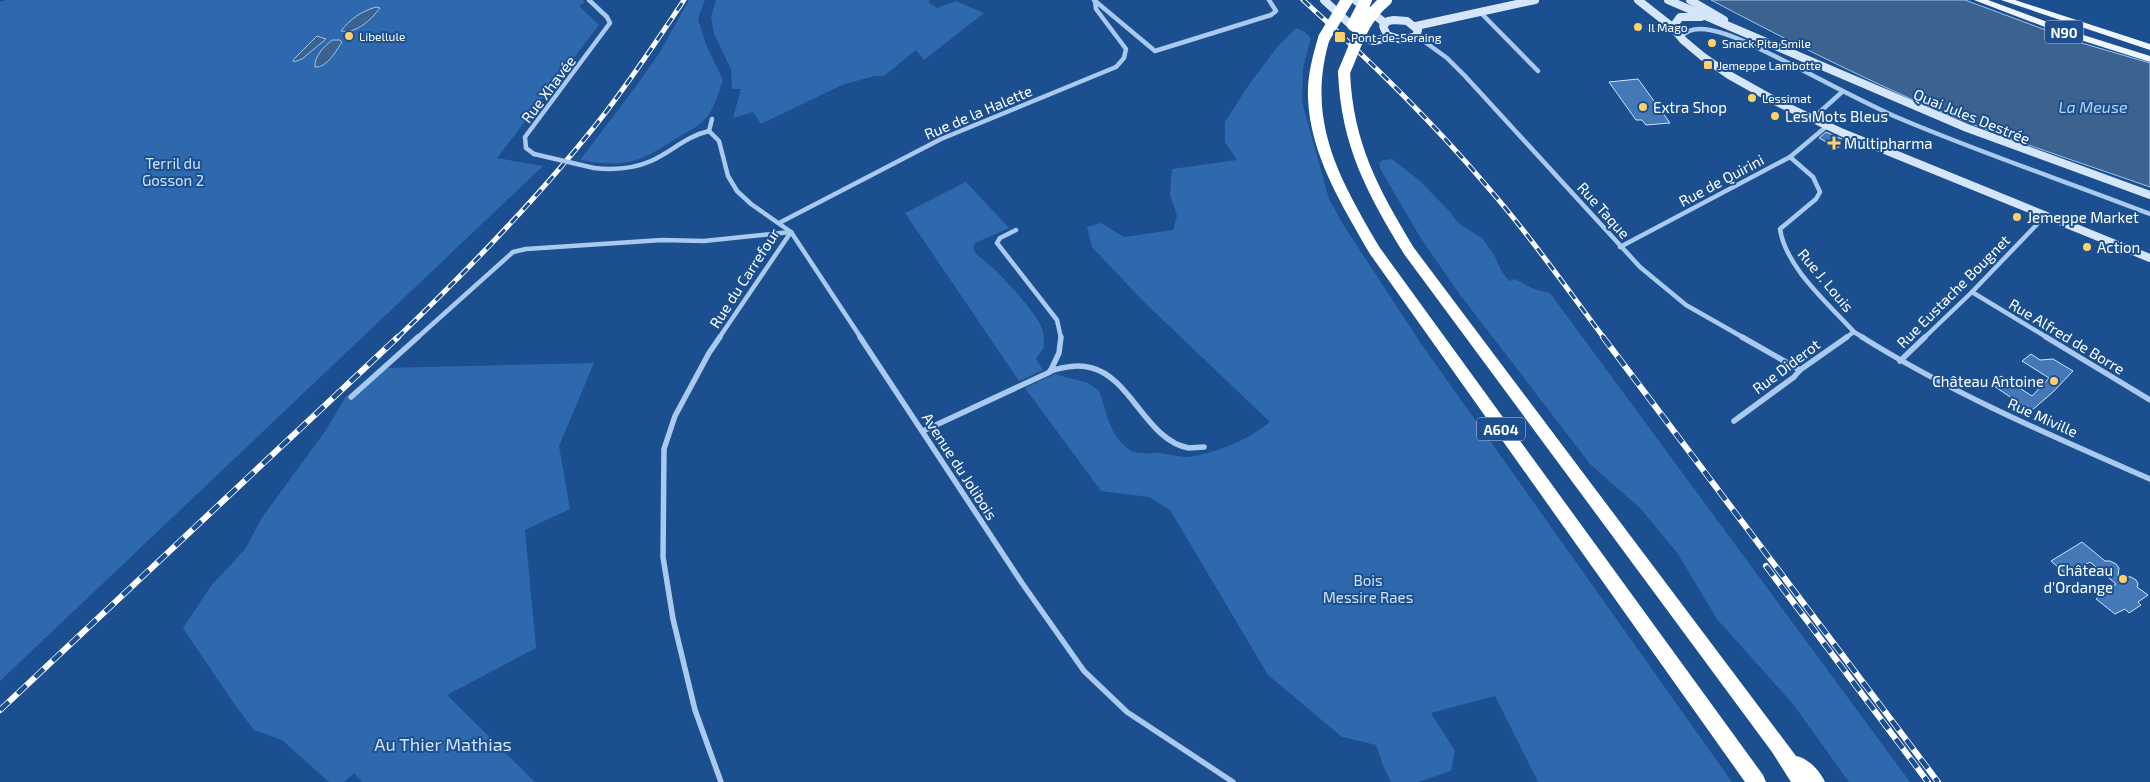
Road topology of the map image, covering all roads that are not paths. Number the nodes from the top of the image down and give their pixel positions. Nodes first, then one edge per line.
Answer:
1 (589, 0) edge
2 (1269, 0) edge
3 (1324, 0) edge
4 (1338, 0) edge
5 (1348, 0) edge
6 (1355, 0) edge
7 (1366, 0) edge
8 (1386, 0) edge
9 (1535, 0) edge
10 (1638, 0) edge
11 (1668, 0) edge
12 (1677, 0) edge
13 (1690, 0) edge
14 (1978, 0) edge
15 (2006, 0) edge
16 (1094, 1) edge
17 (1645, 2) edge
18 (2019, 2) edge
19 (1480, 12) junction
20 (1710, 18) junction
21 (1678, 20) junction
22 (1726, 22) junction
23 (1385, 23) junction
24 (1417, 30) junction
25 (1680, 37) junction
26 (1391, 38) junction
27 (1322, 43) junction
28 (2150, 45) edge
29 (1788, 52) junction
30 (2150, 59) edge
31 (1538, 71) dead end
32 (1344, 72) junction
33 (1842, 92) junction
34 (712, 119) dead end
35 (1812, 119) junction
36 (1827, 126) junction
37 (709, 131) junction
38 (1790, 158) junction
39 (2150, 195) edge
40 (2150, 214) edge
41 (2044, 217) junction
42 (781, 222) junction
43 (1016, 230) dead end
44 (791, 232) junction
45 (1620, 247) junction
46 (2150, 258) edge
47 (1972, 292) junction
48 (1854, 332) junction
49 (1900, 361) junction
50 (1800, 370) junction
51 (1050, 372) junction
52 (351, 397) dead end
53 (2150, 400) edge
54 (1734, 421) dead end
55 (923, 431) junction
56 (1204, 447) dead end
57 (2150, 479) edge
58 (1779, 746) junction
59 (721, 782) edge
60 (1233, 782) edge
61 (1756, 782) edge
62 (1802, 782) edge
63 (1815, 782) edge

1 - 37 street, Rue Xhavée, bridge
2 - 16 street
3 - 26 street
4 - 27 highway
5 - 27 highway, A604, bridge
6 - 23 street
7 - 32 highway, A604, bridge
8 - 32 highway, bridge
9 - 19 street
10 - 17 street
11 - 20 street, Quai Jules Destrée
12 - 22 street, Quai Jules Destrée
13 - 22 street
14 - 30 main road, N90
15 - 18 main road, N90
16 - 42 street, Rue de la Halette
17 - 21 street
17 - 25 street
18 - 28 main road, N90
19 - 24 street
19 - 31 street
20 - 21 street
20 - 29 street, Quai Jules Destrée
21 - 25 street
22 - 29 street, Quai Jules Destrée
23 - 24 street
23 - 26 street
24 - 26 street
24 - 45 street, Rue Taque
25 - 33 street
25 - 35 street
27 - 61 highway, A604
29 - 39 street, Quai Jules Destrée
32 - 58 highway, A604
33 - 35 street
33 - 40 street
34 - 37 street
35 - 36 street
36 - 38 street, Rue de Quirini
36 - 41 street
37 - 42 street, Avenue du Jolibois
38 - 45 street, Rue de Quirini
38 - 48 street, Rue J. Louis
41 - 46 street
41 - 47 street, Rue Eustache Bougnet
42 - 44 street, Avenue du Jolibois
43 - 51 street
44 - 52 street, Rue du Carrefour
44 - 55 street, Avenue du Jolibois
44 - 59 street, Rue du Carrefour
45 - 50 street, Rue Taque
47 - 49 street, Rue Eustache Bougnet
47 - 53 street, Rue Alfred de Borre
48 - 49 street, Rue J. Louis
48 - 50 street, Rue Diderot
49 - 57 street, Rue Miville
50 - 54 street, Rue Diderot
51 - 55 street
51 - 56 street
55 - 60 street, Avenue du Jolibois
58 - 62 highway, A604
58 - 63 highway

